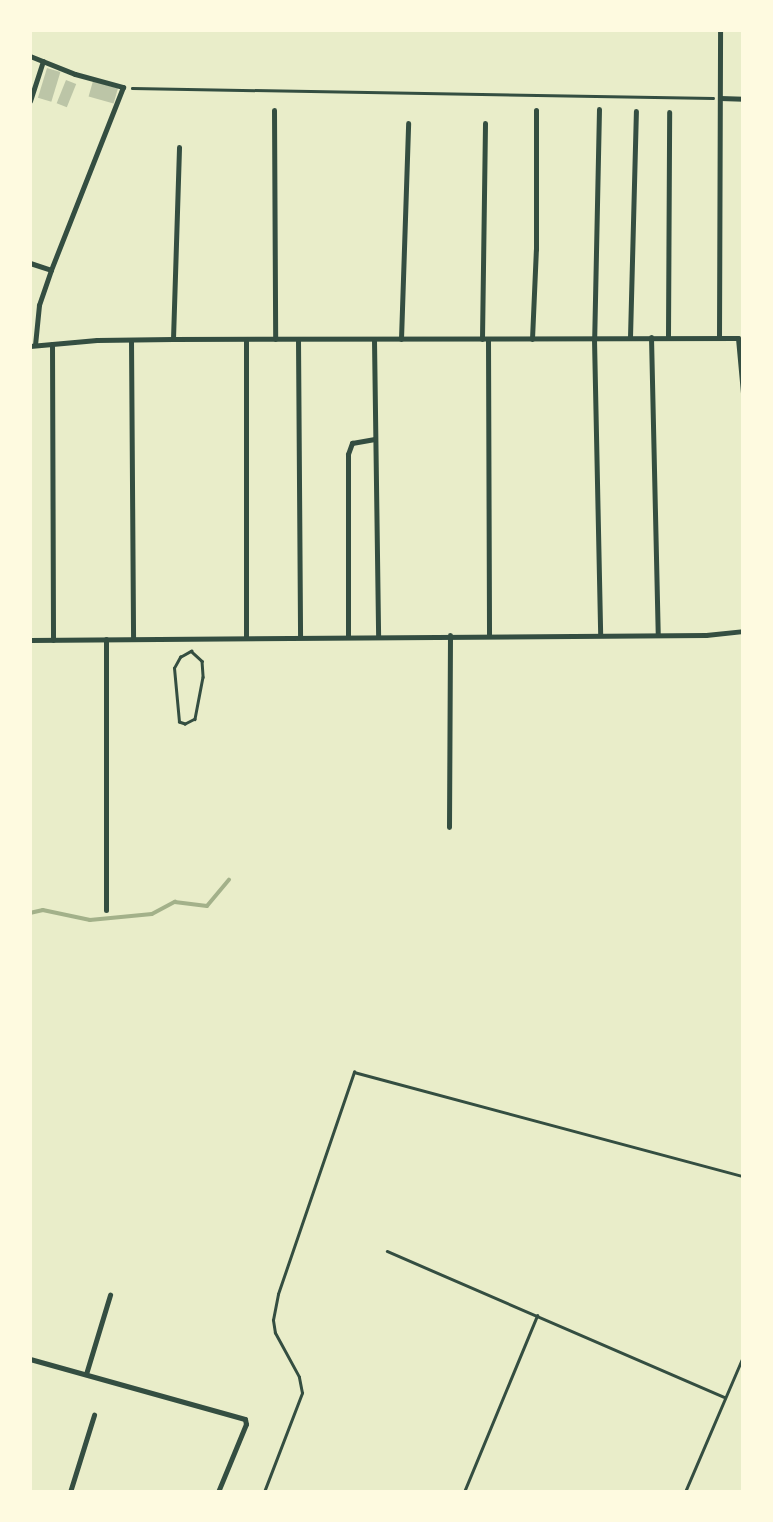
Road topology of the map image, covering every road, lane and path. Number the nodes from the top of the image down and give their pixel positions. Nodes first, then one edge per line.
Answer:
1 (720, 30) edge
2 (30, 56) edge
3 (43, 61) junction
4 (123, 87) junction
5 (720, 98) junction
6 (743, 99) edge
7 (30, 101) edge
8 (599, 109) dead end
9 (274, 110) dead end
10 (536, 110) dead end
11 (636, 111) dead end
12 (669, 112) dead end
13 (408, 123) dead end
14 (485, 123) dead end
15 (179, 147) dead end
16 (30, 263) edge
17 (51, 270) junction
18 (668, 336) junction
19 (630, 337) junction
20 (651, 337) junction
21 (594, 338) junction
22 (719, 338) junction
23 (741, 338) edge
24 (173, 339) junction
25 (275, 339) junction
26 (298, 339) junction
27 (131, 340) junction
28 (246, 340) junction
29 (373, 340) junction
30 (401, 340) junction
31 (485, 340) junction
32 (532, 340) junction
33 (51, 344) junction
34 (32, 346) edge
35 (743, 393) edge
36 (375, 439) junction
37 (743, 631) edge
38 (450, 635) junction
39 (489, 635) junction
40 (600, 635) junction
41 (658, 635) junction
42 (348, 636) junction
43 (378, 636) junction
44 (300, 637) junction
45 (246, 638) junction
46 (106, 639) junction
47 (133, 639) junction
48 (30, 640) edge
49 (53, 640) junction
50 (192, 640) junction
51 (191, 651) junction
52 (449, 827) dead end
53 (106, 910) dead end
54 (743, 1176) edge
55 (387, 1251) dead end
56 (110, 1295) dead end
57 (537, 1316) junction
58 (743, 1357) edge
59 (30, 1359) edge
60 (86, 1374) junction
61 (725, 1397) junction
62 (94, 1415) dead end
63 (69, 1492) edge
64 (218, 1492) edge
65 (264, 1492) edge
66 (464, 1492) edge
67 (685, 1492) edge

1 - 5 street
2 - 3 street
3 - 4 street
3 - 7 street
4 - 5 path
4 - 17 street
5 - 6 street
5 - 22 street
8 - 21 street
9 - 25 street
10 - 32 street
11 - 19 street
12 - 18 street
13 - 30 street
14 - 31 street
15 - 24 street
16 - 17 street
17 - 34 street
18 - 20 street
18 - 22 street
19 - 20 street
19 - 21 street
20 - 41 street
21 - 32 street
21 - 40 street
22 - 23 street
23 - 35 street
24 - 27 street
24 - 28 street
25 - 26 street
25 - 28 street
26 - 29 street
26 - 44 street
27 - 33 street
27 - 47 street
28 - 45 street
29 - 30 street
29 - 36 street
30 - 31 street
31 - 32 street
31 - 39 street
33 - 34 street
33 - 49 street
36 - 42 street
36 - 43 street
37 - 41 street
38 - 39 street
38 - 43 street
38 - 52 street
39 - 40 street
40 - 41 street
42 - 43 street
42 - 44 street
44 - 45 street
45 - 50 street
46 - 47 street
46 - 49 street
46 - 53 street
47 - 50 street
48 - 49 street
50 - 51 lane
51 - 51 lane
54 - 65 lane
55 - 57 lane
56 - 60 street
57 - 61 lane
57 - 66 lane
58 - 61 lane
59 - 60 street
60 - 64 street
61 - 67 lane
62 - 63 street

